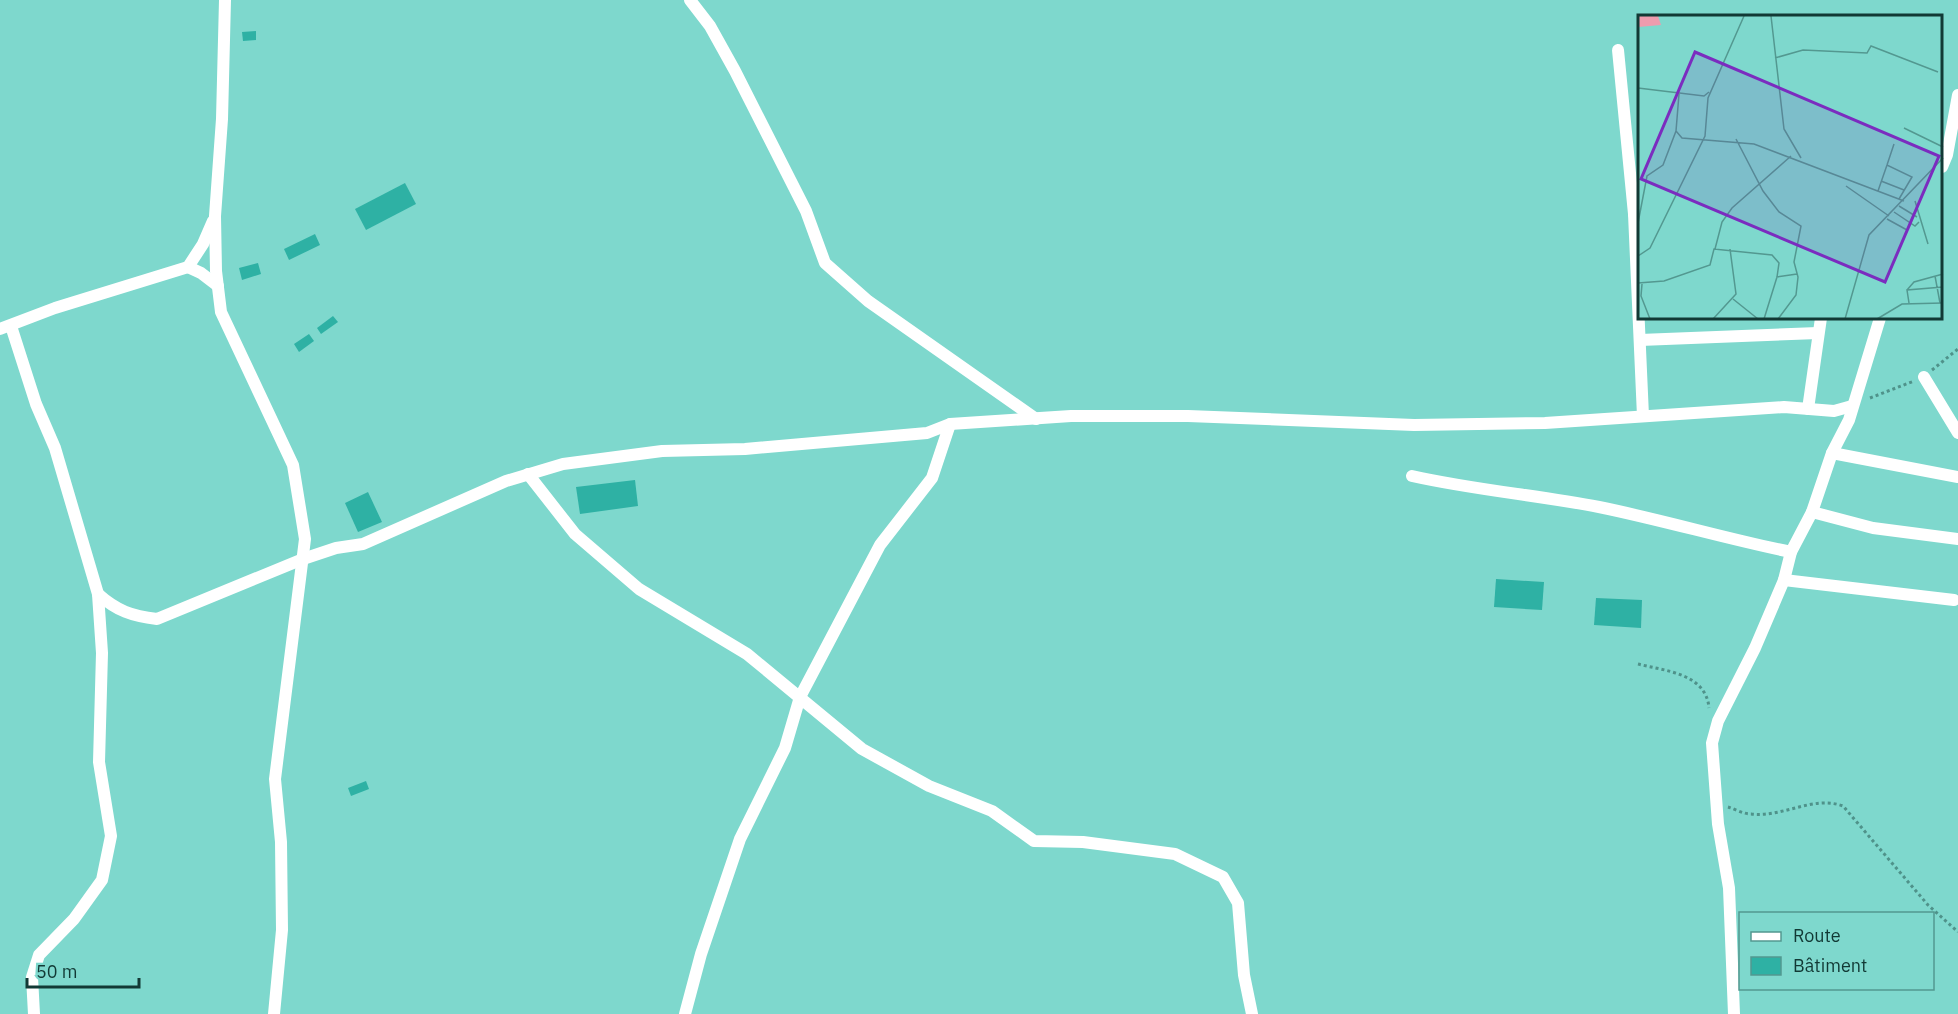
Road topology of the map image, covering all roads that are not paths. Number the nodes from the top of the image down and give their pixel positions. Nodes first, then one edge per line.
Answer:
1 (225, 0) edge
2 (690, 0) edge
3 (1618, 50) dead end
4 (1958, 95) edge
5 (1943, 163) edge
6 (1637, 214) edge
7 (215, 216) junction
8 (1638, 256) edge
9 (188, 267) junction
10 (218, 286) junction
11 (1640, 320) edge
12 (1821, 320) edge
13 (1879, 320) edge
14 (5, 328) edge
15 (1818, 333) junction
16 (1640, 340) junction
17 (1924, 377) road end
18 (1852, 406) junction
19 (1808, 408) junction
20 (1643, 416) junction
21 (1036, 419) junction
22 (950, 424) junction
23 (1958, 433) edge
24 (1832, 453) junction
25 (528, 474) junction
26 (1412, 476) dead end
27 (1958, 477) edge
28 (1812, 512) junction
29 (1958, 539) edge
30 (1791, 552) junction
31 (303, 559) junction
32 (1784, 580) junction
33 (98, 594) junction
34 (1954, 600) dead end
35 (800, 698) junction
36 (34, 1014) edge
37 (274, 1014) edge
38 (685, 1014) edge
39 (1252, 1014) edge
40 (1734, 1014) edge

1 - 7 street
2 - 21 street
3 - 6 street
4 - 5 street
6 - 8 street
7 - 9 street
7 - 10 street
9 - 10 street
9 - 14 street
10 - 31 street
11 - 16 street
12 - 15 street
13 - 18 street
14 - 33 street
15 - 16 street
15 - 19 street
16 - 20 street
17 - 23 street
18 - 19 street
18 - 24 street
19 - 20 street
20 - 21 street
21 - 22 street
22 - 25 street
22 - 35 street
24 - 27 street
24 - 28 street
25 - 31 street
25 - 35 street
26 - 30 street
28 - 29 street
28 - 30 street
30 - 32 street
31 - 33 street
31 - 37 street
32 - 34 street
32 - 40 street
33 - 36 street
35 - 38 street
35 - 39 street

